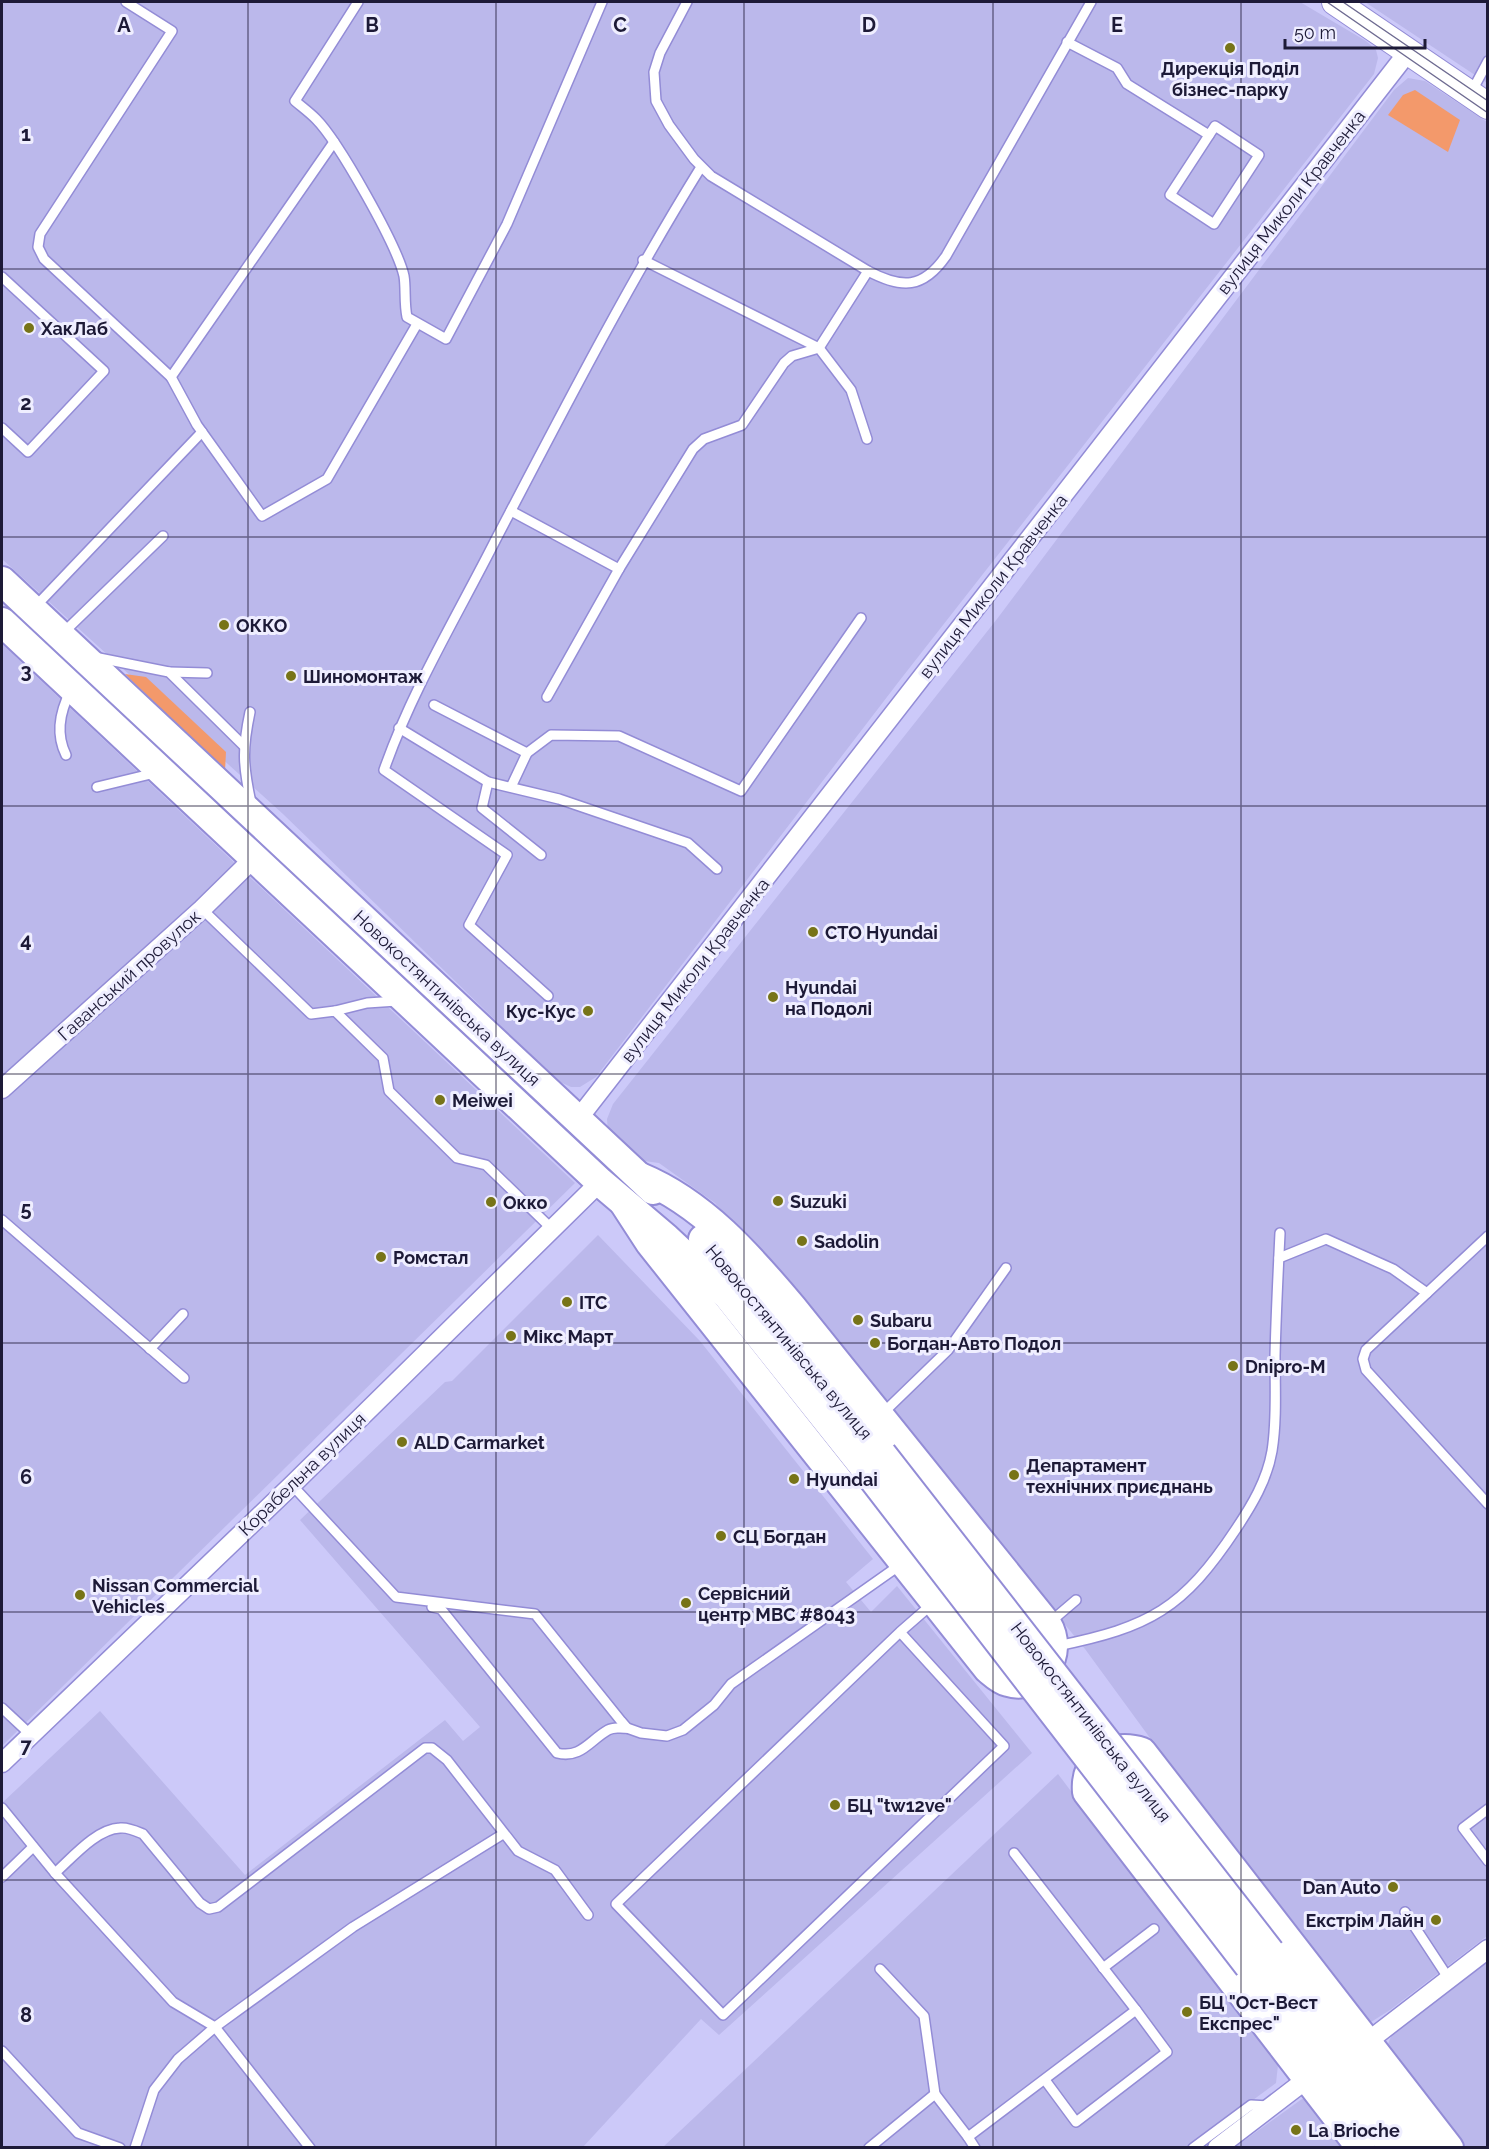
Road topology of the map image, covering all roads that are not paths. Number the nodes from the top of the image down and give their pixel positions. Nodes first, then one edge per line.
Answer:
1 (126, 2) edge
2 (358, 2) edge
3 (602, 2) edge
4 (687, 2) edge
5 (1091, 2) edge
6 (1335, 2) edge
7 (1067, 42) junction
8 (1408, 52) junction
9 (1488, 62) edge
10 (1479, 101) edge
11 (1209, 135) junction
12 (334, 142) junction
13 (701, 167) junction
14 (643, 260) junction
15 (868, 271) junction
16 (2, 278) edge
17 (417, 324) junction
18 (819, 348) junction
19 (171, 377) junction
20 (2, 428) edge
21 (201, 432) junction
22 (867, 439) dead end
23 (511, 511) junction
24 (163, 536) dead end
25 (619, 569) junction
26 (2, 581) edge
27 (33, 610) junction
28 (861, 618) dead end
29 (2, 622) edge
30 (70, 645) junction
31 (169, 672) junction
32 (207, 673) dead end
33 (72, 688) junction
34 (547, 697) dead end
35 (434, 705) dead end
36 (250, 712) dead end
37 (399, 728) junction
38 (243, 745) junction
39 (527, 753) junction
40 (66, 755) dead end
41 (162, 772) junction
42 (488, 782) junction
43 (97, 787) dead end
44 (511, 787) junction
45 (254, 817) junction
46 (541, 855) dead end
47 (254, 858) junction
48 (717, 869) dead end
49 (202, 909) junction
50 (548, 996) dead end
51 (406, 1001) junction
52 (335, 1011) junction
53 (2, 1089) edge
54 (578, 1119) junction
55 (640, 1177) junction
56 (600, 1182) junction
57 (624, 1203) junction
58 (2, 1220) edge
59 (551, 1228) junction
60 (1280, 1233) dead end
61 (1488, 1236) edge
62 (1279, 1258) junction
63 (1006, 1268) dead end
64 (1427, 1293) junction
65 (183, 1314) dead end
66 (150, 1349) junction
67 (184, 1378) dead end
68 (879, 1417) junction
69 (873, 1460) junction
70 (292, 1485) junction
71 (1488, 1504) edge
72 (904, 1562) junction
73 (396, 1598) junction
74 (1076, 1600) dead end
75 (936, 1601) junction
76 (900, 1632) junction
77 (1051, 1635) junction
78 (2, 1707) edge
79 (627, 1728) junction
80 (31, 1735) junction
81 (2, 1763) edge
82 (2, 1809) edge
83 (1488, 1809) edge
84 (503, 1834) junction
85 (33, 1846) junction
86 (1014, 1853) dead end
87 (1488, 1861) edge
88 (55, 1873) junction
89 (2, 1877) edge
90 (1405, 1912) dead end
91 (588, 1915) dead end
92 (1154, 1929) dead end
93 (1488, 1949) edge
94 (1259, 1959) junction
95 (880, 1968) dead end
96 (1103, 1968) junction
97 (1449, 1979) junction
98 (1136, 2010) junction
99 (215, 2027) junction
100 (1367, 2042) junction
101 (2, 2051) edge
102 (1307, 2079) junction
103 (1045, 2080) junction
104 (935, 2094) junction
105 (1272, 2106) junction
106 (968, 2137) junction
107 (120, 2148) edge
108 (135, 2148) edge
109 (310, 2148) edge
110 (869, 2148) edge
111 (975, 2148) edge
112 (1193, 2148) edge
113 (1217, 2148) edge
114 (1361, 2148) edge
115 (1394, 2148) edge
116 (1421, 2148) edge
117 (1449, 2148) edge

1 - 19 lane
2 - 12 lane
3 - 17 lane
4 - 13 lane
5 - 7 lane
6 - 8 main road
7 - 11 lane
7 - 15 lane
8 - 10 main road
8 - 54 street, вулиця Миколи Кравченка
9 - 10 lane
11 - 11 lane
12 - 17 lane
12 - 19 lane
13 - 14 lane
13 - 15 lane
14 - 18 lane
14 - 23 lane
15 - 18 lane
16 - 20 lane
17 - 21 lane
18 - 22 lane
18 - 25 lane
19 - 21 lane
21 - 27 lane
23 - 25 lane
23 - 37 lane
24 - 30 lane
25 - 34 lane
26 - 27 main road, Новокостянтинівська вулиця
27 - 30 main road, Новокостянтинівська вулиця
28 - 39 lane
29 - 33 main road, Новокостянтинівська вулиця
30 - 31 lane
30 - 45 main road, Новокостянтинівська вулиця
31 - 32 lane
31 - 38 lane
33 - 40 lane
33 - 41 main road, Новокостянтинівська вулиця
35 - 39 lane
36 - 38 lane
37 - 42 lane
37 - 50 lane
38 - 45 lane
39 - 44 lane
41 - 43 lane
41 - 47 main road, Новокостянтинівська вулиця
42 - 44 lane
42 - 46 lane
44 - 48 lane
45 - 54 main road, Новокостянтинівська вулиця
47 - 49 street, Гаванський провулок
47 - 51 main road, Новокостянтинівська вулиця
49 - 52 lane
49 - 53 street, Гаванський провулок
51 - 52 lane
51 - 56 main road, Новокостянтинівська вулиця
52 - 59 lane
54 - 55 main road, Новокостянтинівська вулиця
55 - 68 main road
55 - 69 main road, Новокостянтинівська вулиця
56 - 57 main road, Новокостянтинівська вулиця
56 - 59 street, Корабельна вулиця
57 - 69 main road, Новокостянтинівська вулиця
57 - 72 main road
58 - 66 lane
59 - 70 street, Корабельна вулиця
60 - 62 lane
61 - 64 lane
62 - 64 lane
62 - 77 lane
63 - 68 lane
64 - 71 lane
65 - 66 lane
66 - 67 lane
68 - 77 main road
69 - 94 main road, Новокостянтинівська вулиця, bridge
70 - 73 lane
70 - 80 street, Корабельна вулиця
72 - 75 main road
72 - 79 lane
73 - 79 lane
73 - 79 lane
74 - 77 lane
75 - 76 lane
75 - 77 main road
76 - 76 lane
78 - 80 lane
80 - 81 street, Корабельна вулиця
82 - 85 lane
83 - 87 lane
84 - 88 lane
84 - 91 lane
84 - 99 lane
85 - 88 lane
85 - 89 lane
86 - 96 lane
88 - 99 lane
90 - 97 lane
92 - 96 lane
93 - 97 street
94 - 115 main road, Новокостянтинівська вулиця
94 - 116 main road, Новокостянтинівська вулиця
95 - 104 lane
96 - 98 lane
97 - 100 street
98 - 103 lane
98 - 103 lane
99 - 108 lane
99 - 109 lane
100 - 102 main road
100 - 117 main road
101 - 107 lane
102 - 105 street
102 - 114 main road
103 - 106 lane
104 - 106 lane
104 - 110 lane
105 - 112 lane
105 - 113 street
106 - 111 lane

